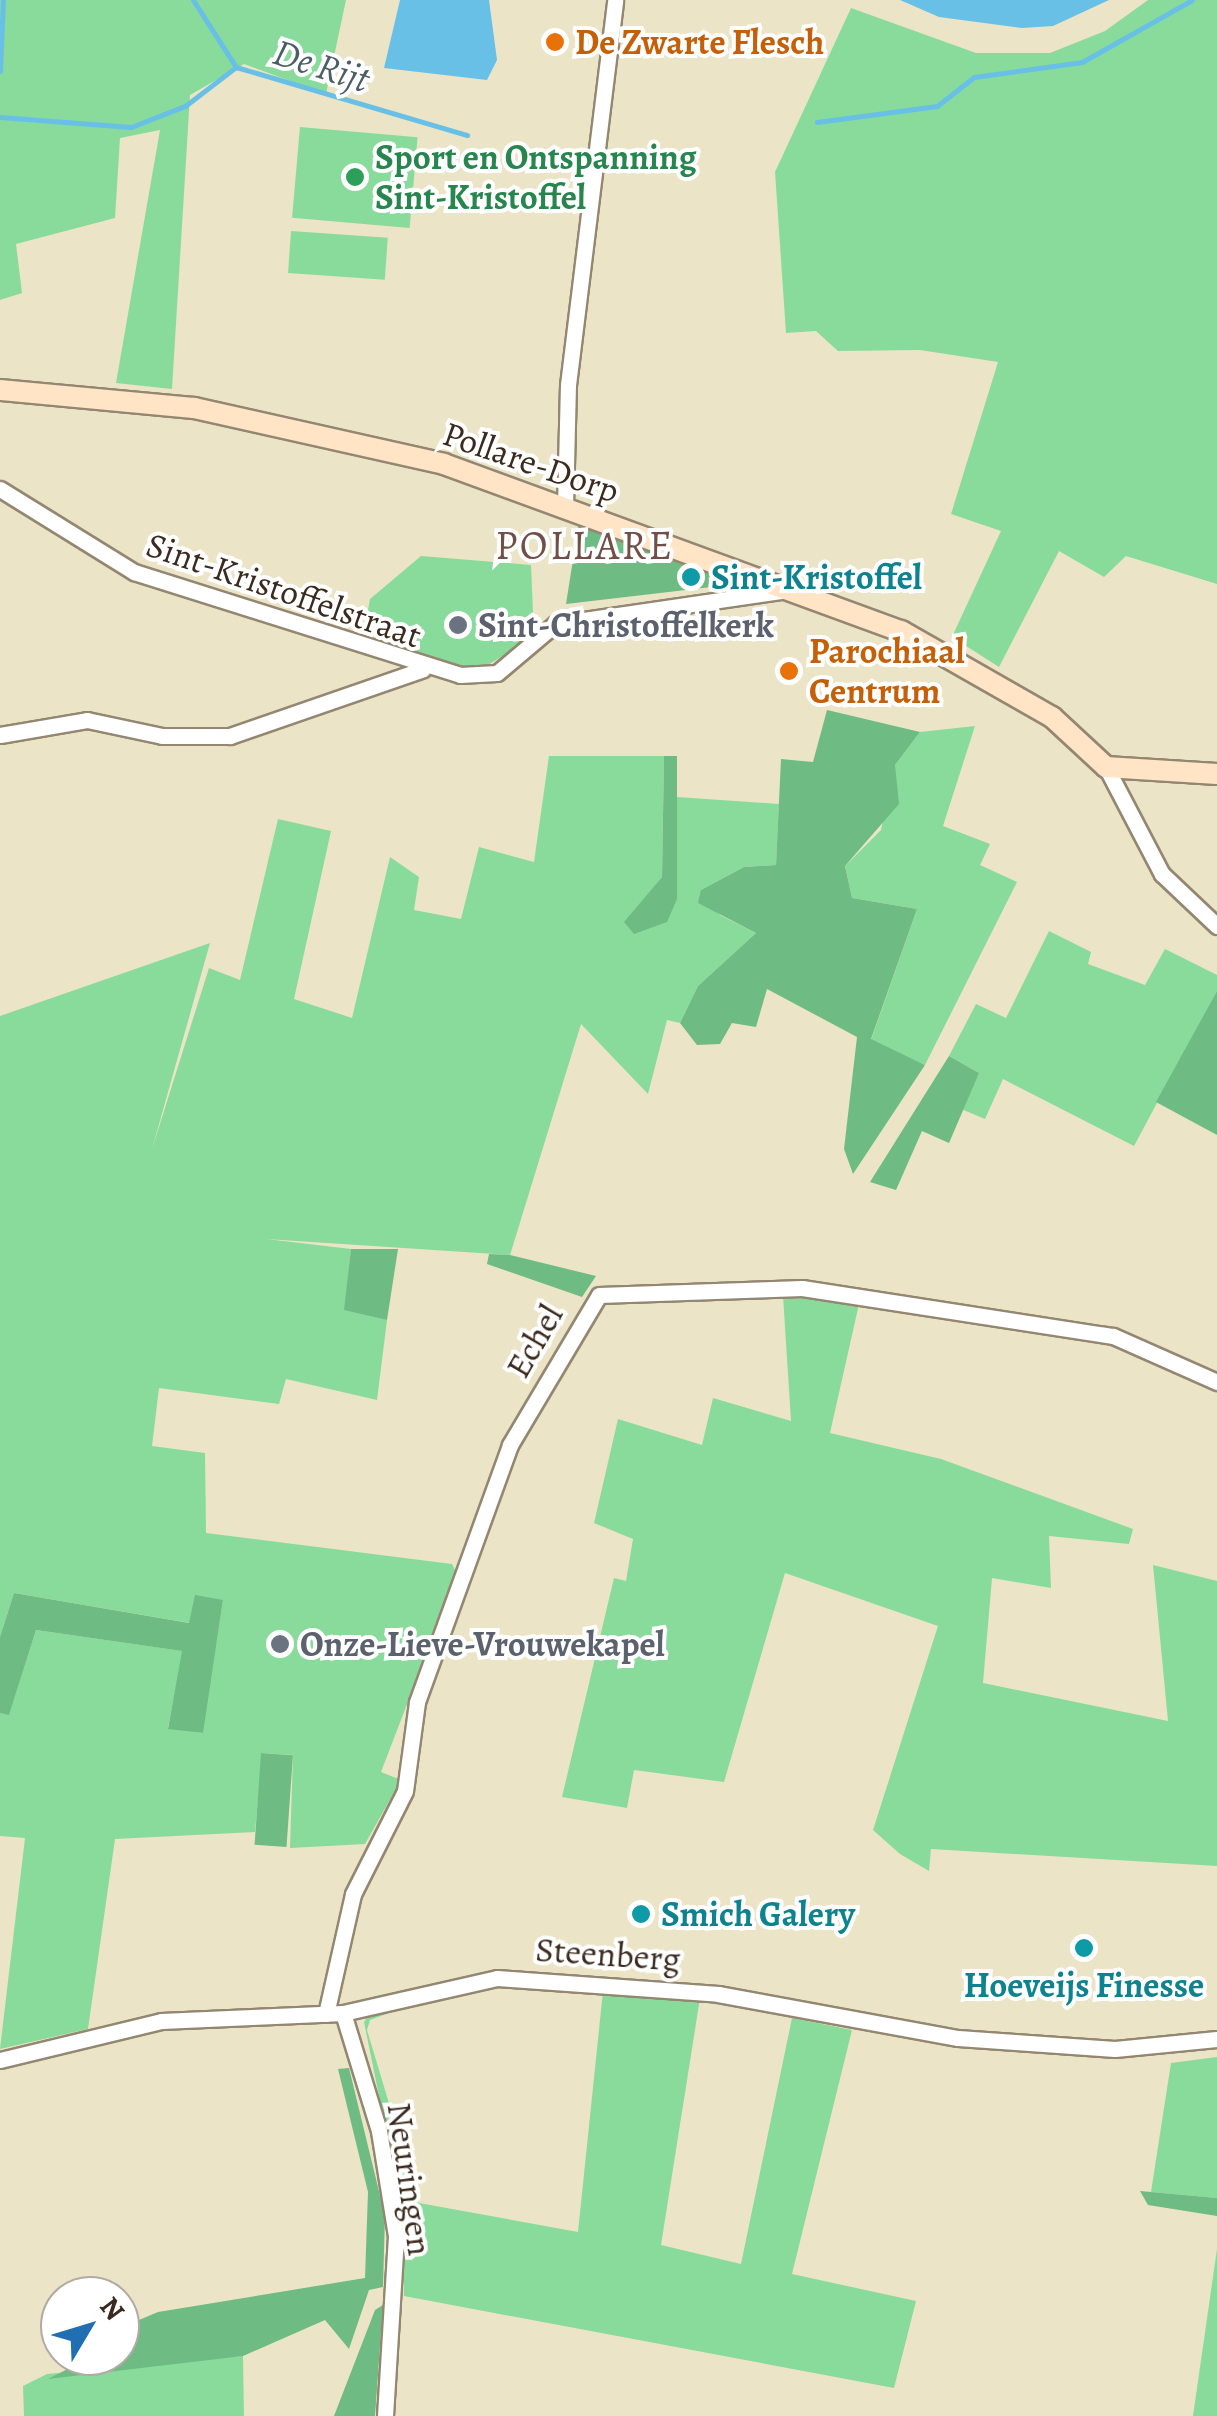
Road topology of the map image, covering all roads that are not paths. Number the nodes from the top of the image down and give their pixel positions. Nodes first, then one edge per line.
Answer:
1 (615, 0) edge
2 (0, 390) edge
3 (0, 489) edge
4 (565, 507) junction
5 (791, 590) junction
6 (423, 669) junction
7 (0, 735) edge
8 (1106, 767) junction
9 (1217, 774) edge
10 (1217, 926) edge
11 (1217, 1382) edge
12 (343, 2013) junction
13 (326, 2014) junction
14 (1217, 2039) edge
15 (0, 2060) edge
16 (385, 2416) edge

1 - 4 street
2 - 4 street, Pollare-Dorp
3 - 6 street, Sint-Kristoffelstraat
4 - 5 street, Pollare-Dorp
5 - 6 street, Sint-Kristoffelstraat
5 - 8 street, Pollare-Dorp
6 - 7 street
8 - 9 street
8 - 10 street
11 - 13 street, Echel
12 - 13 street, Steenberg
12 - 14 street, Steenberg
12 - 16 street, Neuringen
13 - 15 street, Steenberg

